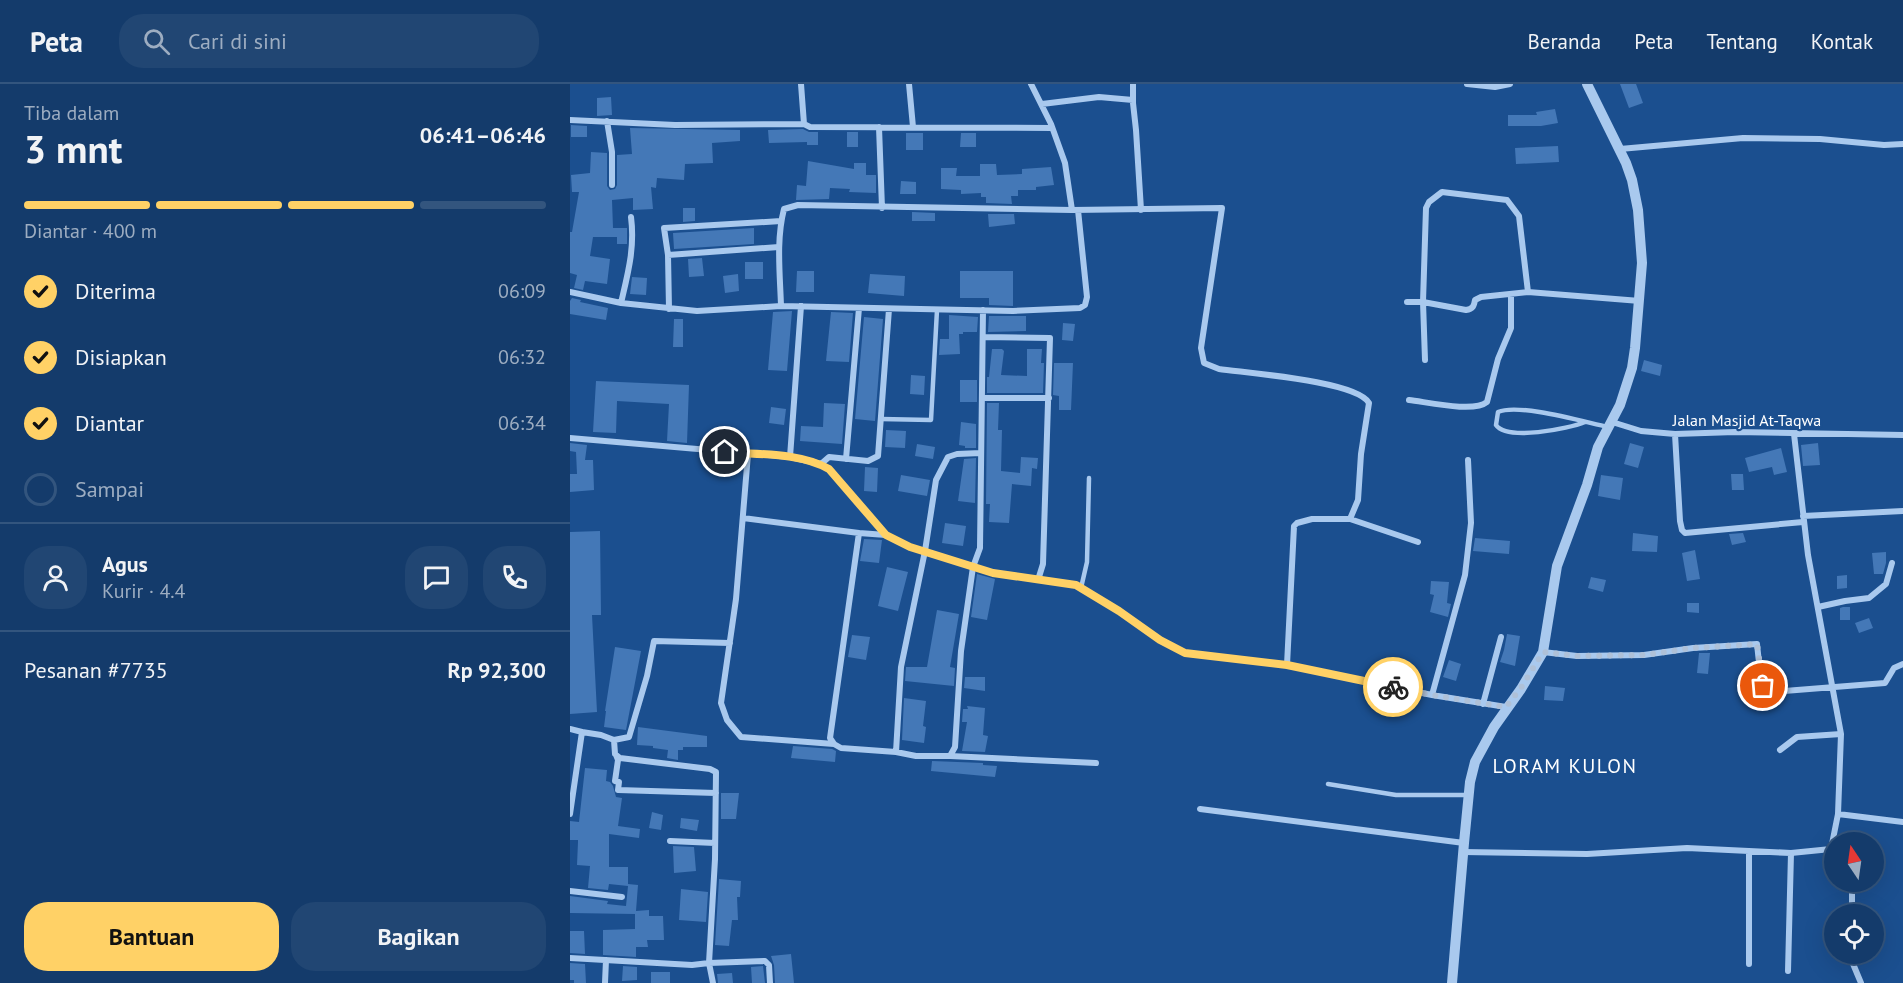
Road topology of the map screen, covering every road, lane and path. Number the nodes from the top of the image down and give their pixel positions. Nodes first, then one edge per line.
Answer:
1 (801, 84) edge
2 (909, 84) edge
3 (1031, 84) edge
4 (1133, 84) edge
5 (1467, 84) edge
6 (1510, 84) edge
7 (1587, 84) edge
8 (1133, 100) junction
9 (1042, 105) junction
10 (570, 120) edge
11 (607, 121) junction
12 (804, 124) junction
13 (879, 127) junction
14 (913, 127) junction
15 (1052, 128) junction
16 (1903, 144) edge
17 (1620, 149) junction
18 (612, 185) dead end
19 (882, 208) junction
20 (1075, 210) junction
21 (1142, 210) junction
22 (631, 217) dead end
23 (782, 221) junction
24 (779, 247) junction
25 (668, 255) junction
26 (570, 292) edge
27 (1528, 292) junction
28 (1511, 294) junction
29 (1641, 301) junction
30 (1407, 302) dead end
31 (1423, 302) junction
32 (621, 303) junction
33 (781, 306) junction
34 (801, 306) junction
35 (859, 308) junction
36 (669, 309) junction
37 (889, 309) junction
38 (937, 310) junction
39 (983, 310) junction
40 (983, 337) junction
41 (1425, 360) dead end
42 (982, 398) junction
43 (1050, 398) junction
44 (1409, 400) dead end
45 (881, 419) junction
46 (1585, 422) junction
47 (1610, 425) junction
48 (1675, 434) junction
49 (1794, 434) junction
50 (1903, 435) edge
51 (570, 438) edge
52 (981, 453) junction
53 (748, 454) junction
54 (790, 457) junction
55 (846, 459) junction
56 (1468, 460) dead end
57 (821, 464) junction
58 (1089, 478) dead end
59 (1903, 511) edge
60 (743, 518) junction
61 (1350, 519) junction
62 (1803, 519) junction
63 (859, 533) junction
64 (886, 535) junction
65 (1418, 542) dead end
66 (925, 551) junction
67 (1892, 563) dead end
68 (973, 567) junction
69 (1038, 580) junction
70 (1081, 588) junction
71 (1818, 607) junction
72 (1501, 637) dead end
73 (730, 643) junction
74 (1543, 652) junction
75 (1903, 664) edge
76 (1287, 665) junction
77 (1834, 687) junction
78 (1432, 695) junction
79 (1483, 704) junction
80 (1506, 707) junction
81 (570, 729) edge
82 (582, 732) junction
83 (1842, 734) junction
84 (614, 740) junction
85 (834, 744) junction
86 (1780, 750) dead end
87 (896, 752) junction
88 (615, 754) junction
89 (951, 756) junction
90 (1096, 763) dead end
91 (1328, 784) dead end
92 (716, 793) junction
93 (1469, 795) junction
94 (1200, 809) dead end
95 (570, 814) edge
96 (1838, 814) junction
97 (1903, 822) edge
98 (1836, 832) edge
99 (670, 841) dead end
100 (715, 843) junction
101 (1463, 847) junction
102 (1749, 851) junction
103 (1824, 851) edge
104 (1791, 853) junction
105 (570, 891) edge
106 (622, 897) dead end
107 (570, 958) edge
108 (606, 960) junction
109 (709, 963) junction
110 (1749, 964) dead end
111 (1853, 964) edge
112 (1788, 971) dead end
113 (605, 983) edge
114 (713, 983) edge
115 (770, 983) edge
116 (1452, 983) edge
117 (1861, 983) edge

1 - 12 street
2 - 14 street
3 - 9 street
4 - 8 street
5 - 6 street
7 - 17 street
8 - 9 street
8 - 21 street
9 - 15 street
10 - 11 street
11 - 12 street
11 - 18 street
12 - 13 street
13 - 14 street
13 - 19 street
14 - 15 street
15 - 20 street
16 - 17 street
17 - 29 street
19 - 20 street
19 - 23 street
20 - 21 street
20 - 39 street
21 - 61 street
22 - 32 street
23 - 24 street
23 - 25 street
24 - 25 street
24 - 33 street
25 - 36 street
26 - 32 street
27 - 28 street
27 - 29 street
27 - 31 street
28 - 31 street
28 - 44 street
29 - 47 street
30 - 31 street
31 - 41 street
32 - 36 street
33 - 34 street
33 - 36 street
34 - 35 street
34 - 54 street
35 - 37 street
35 - 55 street
37 - 38 street
37 - 45 street
38 - 39 street
38 - 45 lane
39 - 40 street
40 - 42 street
40 - 43 street
42 - 43 street
42 - 52 street
43 - 69 street
45 - 55 street
46 - 46 lane
46 - 47 lane
47 - 48 street, Jalan Masjid At-Taqwa
47 - 74 street
48 - 49 street, Jalan Masjid At-Taqwa
48 - 62 street
49 - 50 street, Jalan Masjid At-Taqwa
49 - 62 street
51 - 53 street
52 - 66 street
52 - 68 street
53 - 54 street
53 - 60 street
54 - 57 street
55 - 57 street
56 - 78 street
57 - 64 street
58 - 70 lane
59 - 62 street
60 - 63 street
60 - 73 street
61 - 65 street
61 - 76 street
62 - 71 street
63 - 64 street
63 - 85 street
64 - 66 street
66 - 68 street
66 - 87 street
67 - 71 street
68 - 69 street
68 - 89 street
69 - 70 street
70 - 76 street
71 - 77 street
72 - 79 street
73 - 84 street
73 - 85 street
74 - 77 street
74 - 80 street
75 - 77 street
76 - 78 street
77 - 83 street
78 - 79 street
79 - 80 street
80 - 93 street
81 - 82 street
82 - 84 street
82 - 95 street
83 - 86 street
83 - 96 street
84 - 88 street
85 - 87 street
87 - 89 street
88 - 92 street
88 - 92 street
89 - 90 street
91 - 93 lane
92 - 100 street
93 - 101 street
94 - 101 street
96 - 97 street
96 - 98 street
99 - 100 street
100 - 109 street
101 - 102 street
101 - 116 street
102 - 104 street
102 - 110 street
103 - 104 street
104 - 112 street
105 - 106 street
107 - 108 street
108 - 109 street
108 - 113 street
109 - 114 street
109 - 115 street
111 - 117 street

